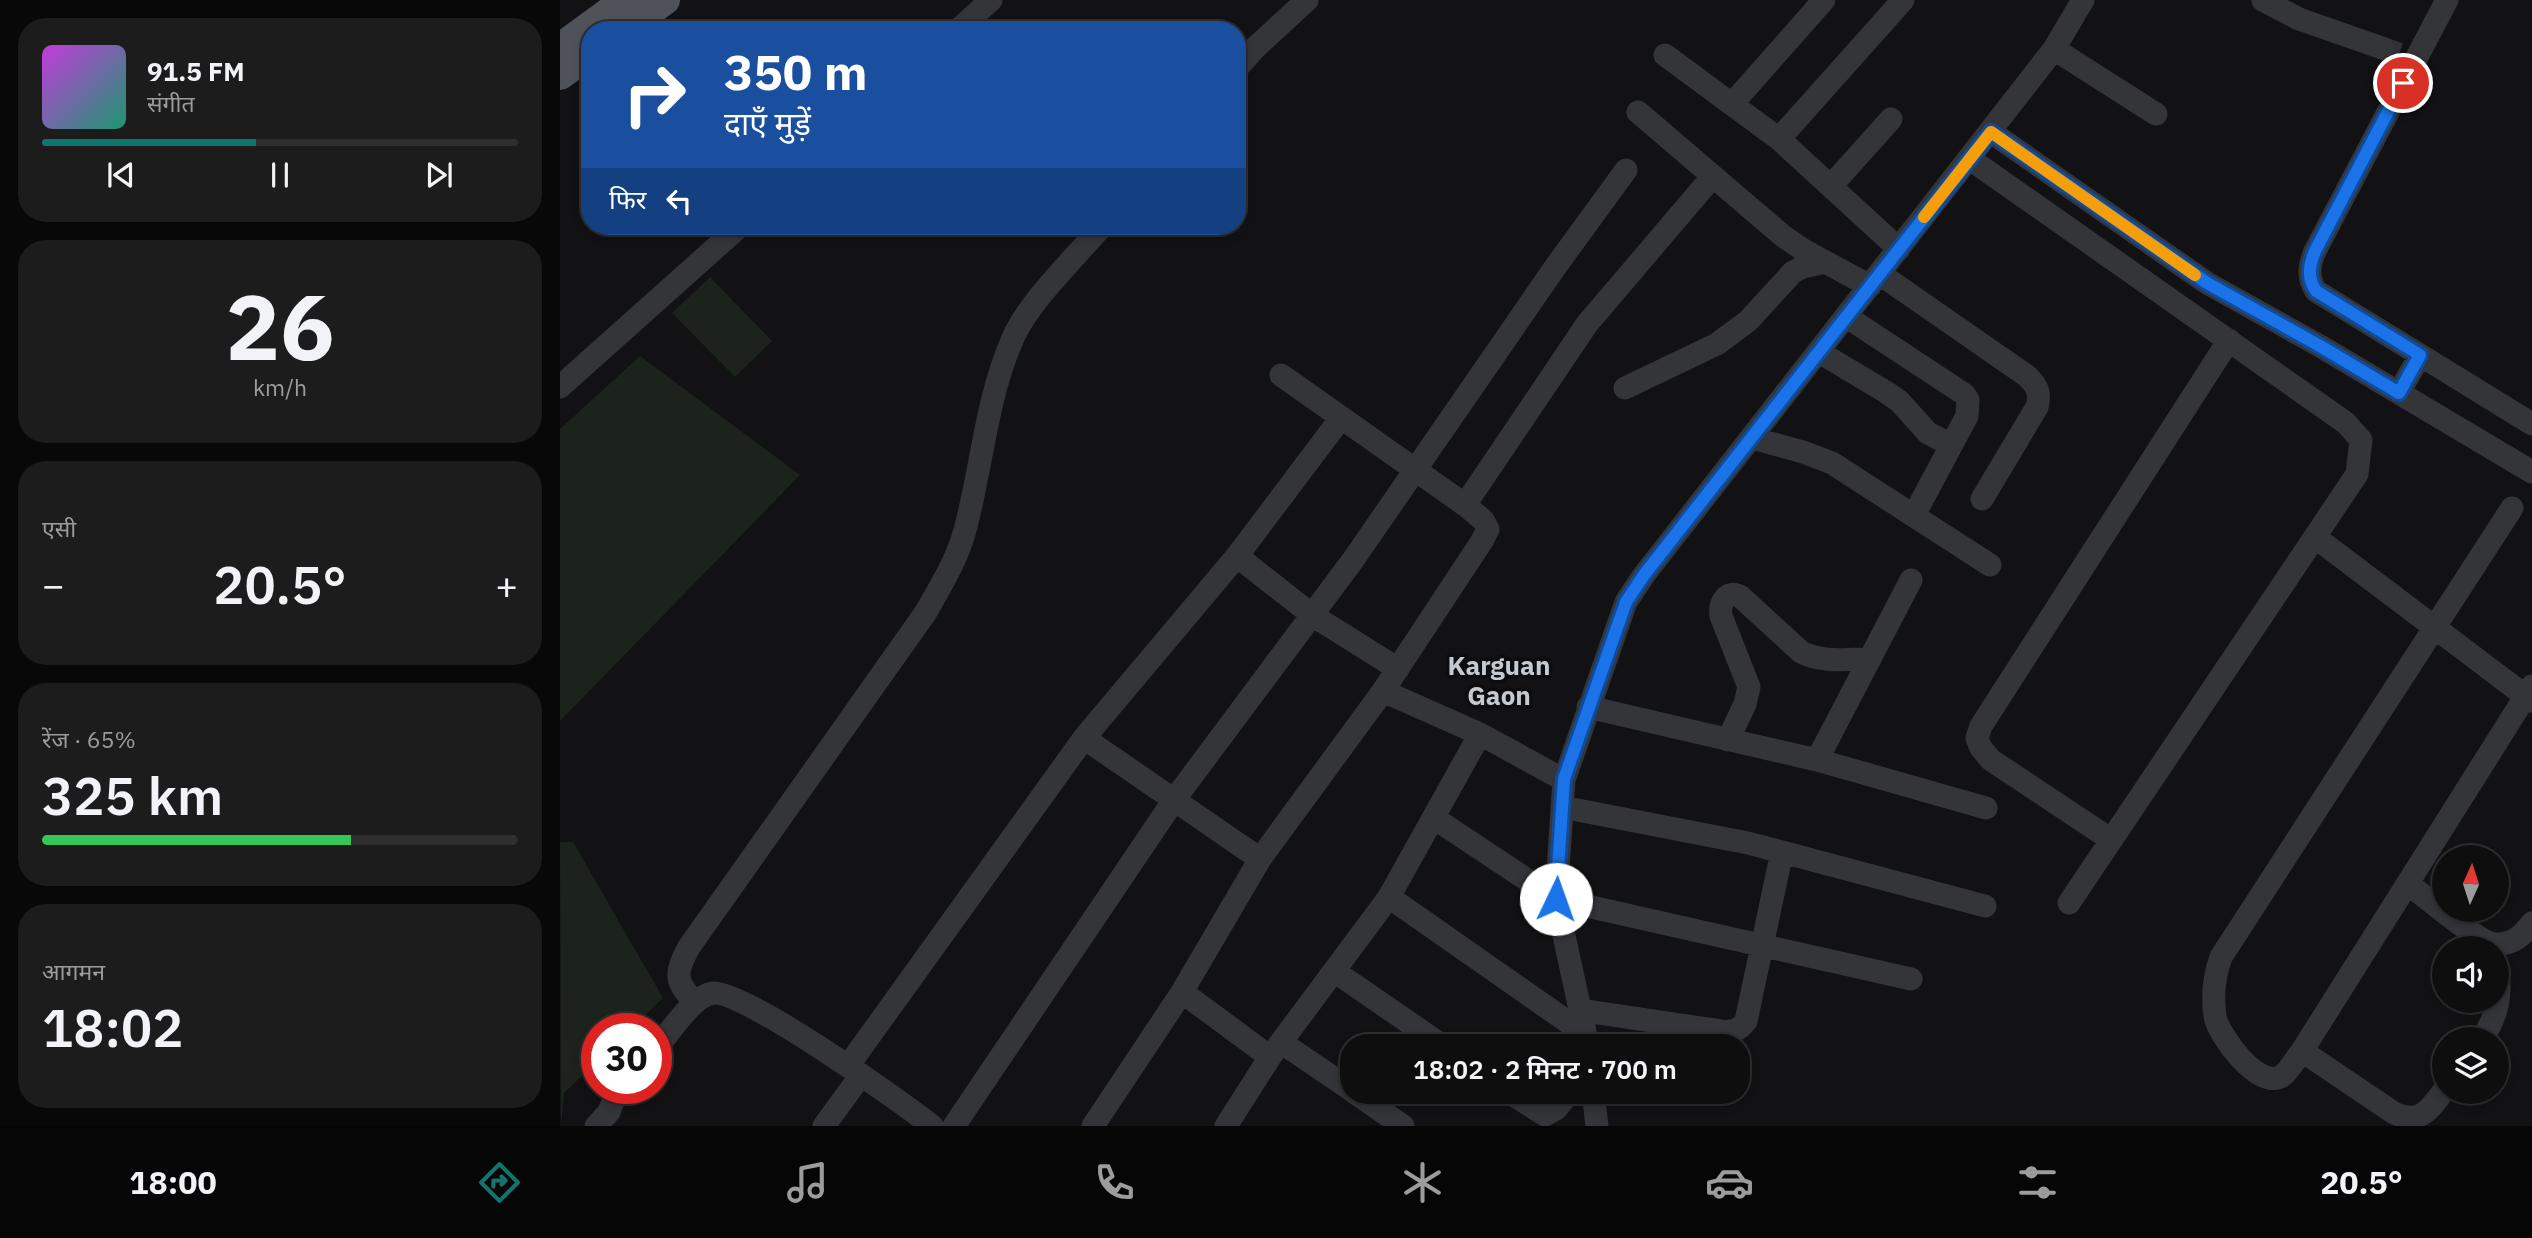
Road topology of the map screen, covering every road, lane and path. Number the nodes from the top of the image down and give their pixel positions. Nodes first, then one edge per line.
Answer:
1 (626, 0) edge
2 (665, 0) edge
3 (991, 0) edge
4 (1307, 0) edge
5 (1824, 0) edge
6 (1903, 0) edge
7 (2083, 0) edge
8 (2263, 0) edge
9 (2448, 0) edge
10 (597, 21) edge
11 (636, 21) edge
12 (968, 21) edge
13 (581, 33) edge
14 (560, 48) edge
15 (2054, 49) junction
16 (2399, 54) junction
17 (1665, 55) dead end
18 (1246, 58) edge
19 (581, 60) edge
20 (560, 75) edge
21 (1732, 104) junction
22 (1638, 112) dead end
23 (2156, 114) dead end
24 (1891, 119) dead end
25 (1991, 132) junction
26 (1779, 139) junction
27 (1970, 159) junction
28 (1626, 170) dead end
29 (1713, 176) junction
30 (1831, 186) junction
31 (730, 235) edge
32 (1094, 235) edge
33 (1899, 249) junction
34 (1825, 262) junction
35 (1875, 280) junction
36 (1847, 317) junction
37 (2229, 340) junction
38 (1819, 352) junction
39 (2420, 355) junction
40 (1281, 375) dead end
41 (560, 387) edge
42 (1625, 388) dead end
43 (2399, 393) junction
44 (1342, 418) junction
45 (2532, 424) edge
46 (1752, 438) junction
47 (1951, 445) junction
48 (1417, 469) junction
49 (2532, 472) edge
50 (1982, 499) dead end
51 (1465, 505) junction
52 (2511, 508) dead end
53 (1914, 515) junction
54 (2315, 537) junction
55 (1237, 556) junction
56 (1990, 565) dead end
57 (1911, 580) dead end
58 (1312, 615) junction
59 (2434, 626) junction
60 (1870, 659) junction
61 (1398, 668) junction
62 (1383, 691) junction
63 (2530, 694) edge
64 (1588, 707) junction
65 (1480, 734) junction
66 (1084, 737) junction
67 (1728, 740) junction
68 (1817, 760) junction
69 (1564, 779) junction
70 (1174, 800) junction
71 (1562, 807) junction
72 (1986, 808) dead end
73 (1434, 818) junction
74 (2110, 839) junction
75 (1782, 852) junction
76 (1259, 859) junction
77 (2409, 884) junction
78 (1389, 897) junction
79 (1556, 899) junction
80 (2069, 903) dead end
81 (1985, 906) dead end
82 (2532, 923) edge
83 (2479, 936) edge
84 (2509, 942) edge
85 (1763, 946) junction
86 (1334, 971) junction
87 (1911, 979) dead end
88 (1182, 992) junction
89 (695, 1002) junction
90 (1579, 1010) junction
91 (672, 1029) edge
92 (1426, 1034) edge
93 (1578, 1034) edge
94 (1585, 1034) edge
95 (1276, 1050) junction
96 (2302, 1051) junction
97 (854, 1070) junction
98 (1340, 1085) edge
99 (612, 1104) edge
100 (1371, 1104) edge
101 (1528, 1104) edge
102 (1560, 1104) edge
103 (1594, 1104) edge
104 (2434, 1104) edge
105 (596, 1126) edge
106 (824, 1126) edge
107 (932, 1126) edge
108 (954, 1126) edge
109 (1093, 1126) edge
110 (1226, 1126) edge
111 (1403, 1126) edge
112 (1597, 1126) edge

1 - 10 main road
2 - 11 main road
3 - 12 street
4 - 18 street
5 - 21 street
6 - 26 street
7 - 15 street
8 - 16 street
9 - 16 street
13 - 14 main road
15 - 23 street
15 - 25 street
16 - 39 street
17 - 21 street
19 - 20 main road
21 - 26 street
22 - 29 street
24 - 30 street
25 - 27 street
25 - 43 street
26 - 30 street
27 - 33 street
27 - 37 street
28 - 48 street
29 - 34 street
29 - 51 street
30 - 33 street
31 - 41 street
32 - 89 street
33 - 35 street
34 - 35 street
34 - 42 street
35 - 36 street
35 - 50 street
36 - 38 street
36 - 47 street
37 - 54 street
37 - 74 street
38 - 46 street
38 - 47 street
39 - 43 street
39 - 45 street
40 - 44 street
43 - 49 street
44 - 48 street
44 - 55 street
46 - 53 street
46 - 64 street
47 - 53 street
48 - 51 street
48 - 58 street
51 - 61 street
52 - 59 street
53 - 56 street
54 - 59 street
54 - 74 street
55 - 58 street
55 - 66 street
57 - 60 street
58 - 61 street
58 - 70 street
59 - 63 street
59 - 96 street
60 - 67 street
60 - 68 street
61 - 62 street
62 - 65 street
62 - 76 street
63 - 77 street
64 - 67 street
64 - 69 street
65 - 69 street
65 - 73 street
66 - 70 street
66 - 97 street
67 - 68 street
68 - 72 street
69 - 71 street
70 - 76 street
70 - 108 street
71 - 75 street
71 - 79 street
73 - 78 street
73 - 79 street
74 - 80 street
75 - 81 street
75 - 85 street
76 - 88 street
77 - 83 street
77 - 96 street
78 - 86 street
78 - 93 street
79 - 85 street
79 - 90 street
82 - 84 street
85 - 87 street
85 - 90 street
86 - 92 street
86 - 95 street
88 - 95 street
88 - 109 street
89 - 91 street
89 - 97 street
90 - 94 street
95 - 98 street
95 - 110 street
96 - 104 street
97 - 106 street
97 - 107 street
99 - 105 street
100 - 111 street
101 - 102 street
103 - 112 street

